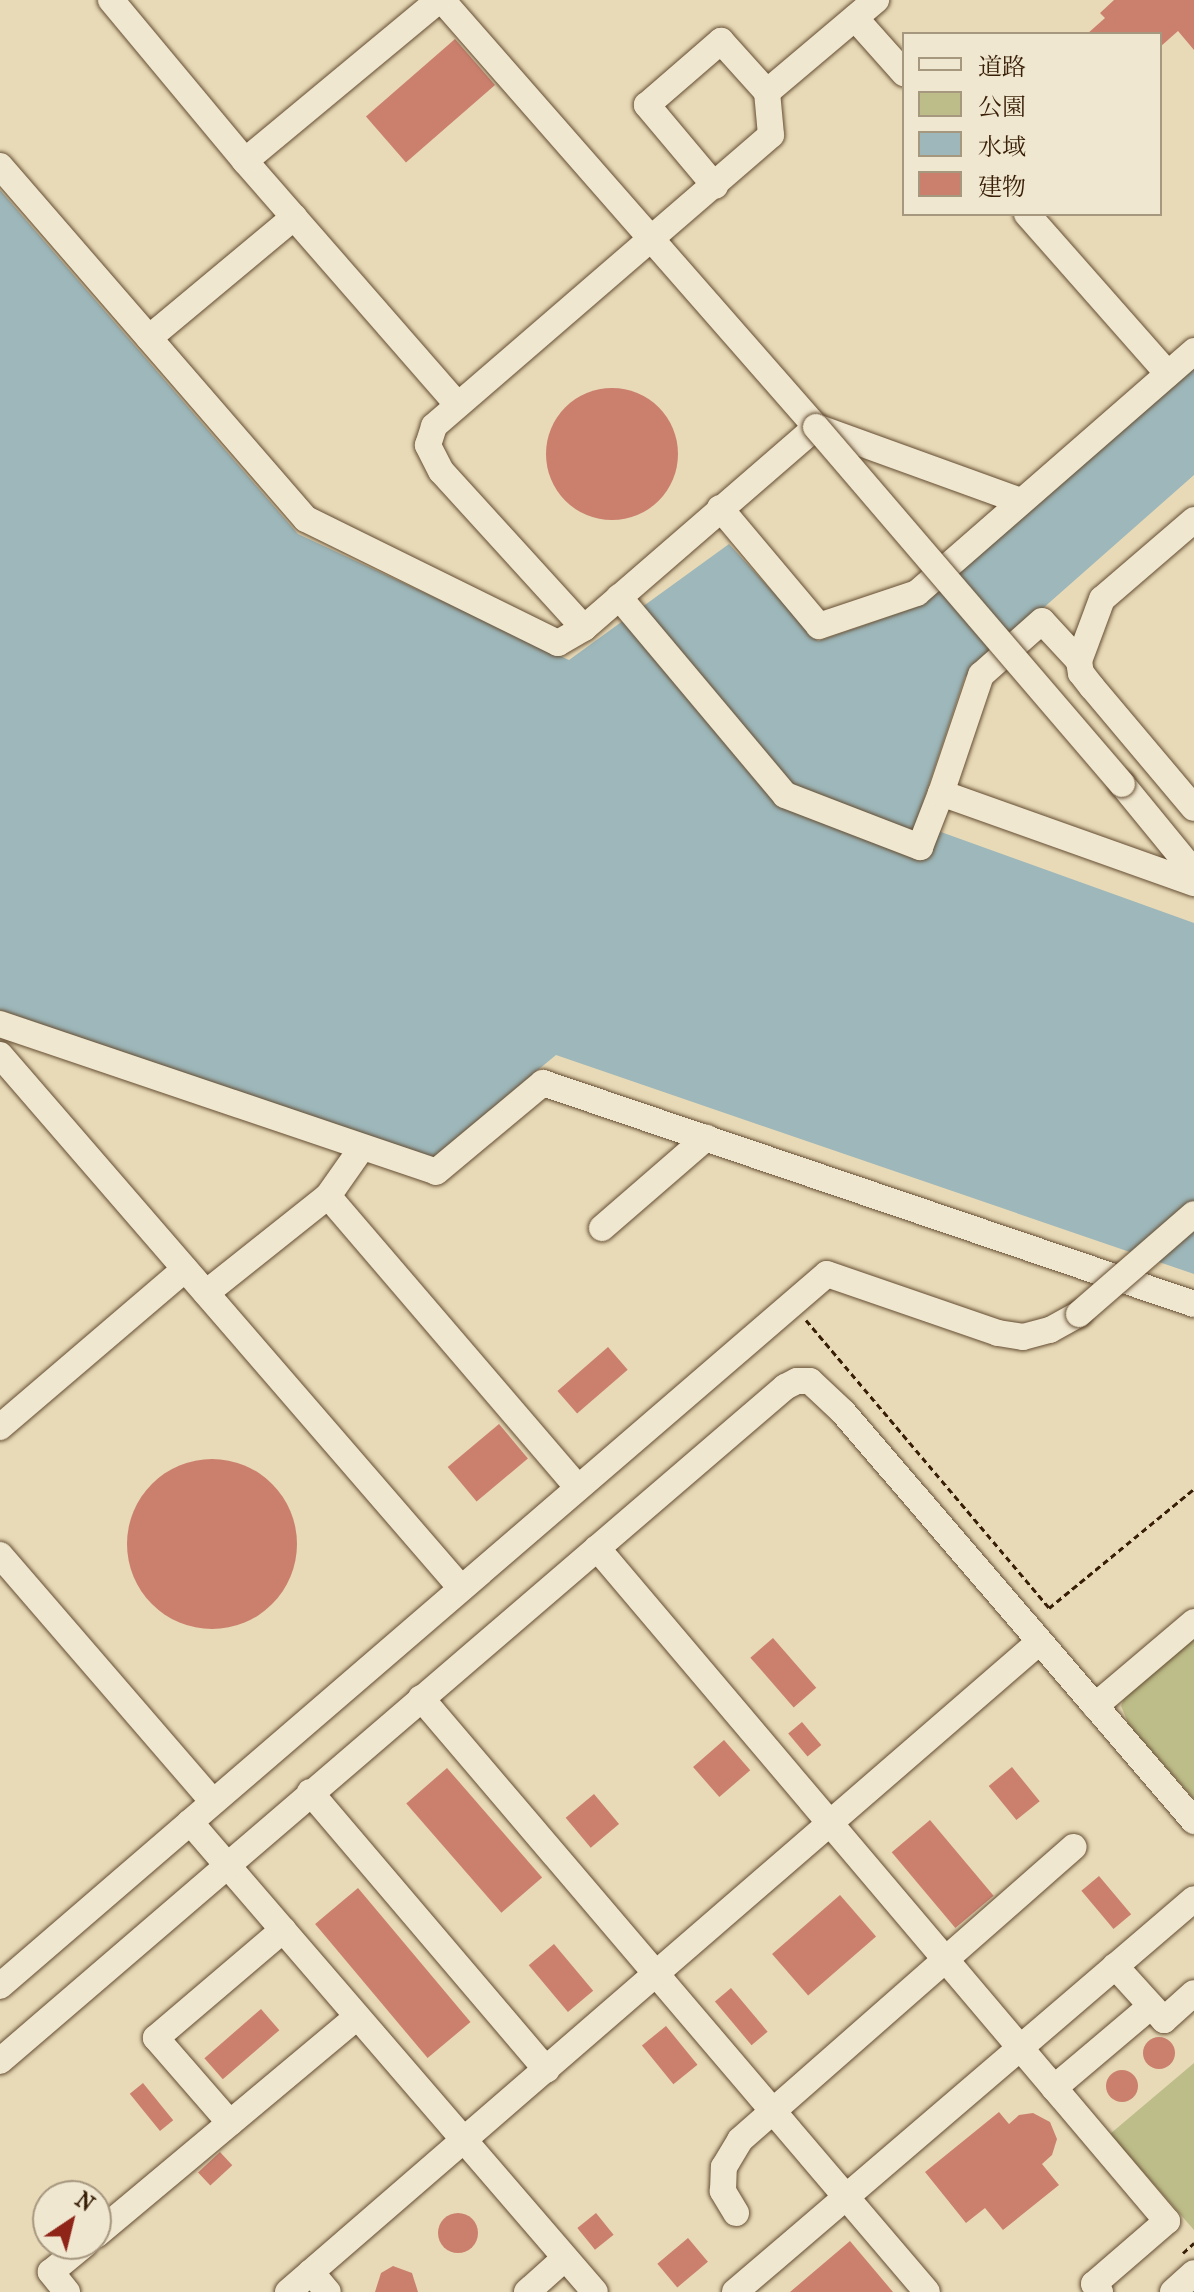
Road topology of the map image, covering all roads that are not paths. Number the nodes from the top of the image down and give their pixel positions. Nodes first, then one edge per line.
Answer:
1 (440, 0) edge
2 (876, 0) edge
3 (125, 5) edge
4 (855, 18) junction
5 (902, 71) edge
6 (767, 92) junction
7 (245, 161) junction
8 (0, 166) edge
9 (715, 186) junction
10 (1029, 216) edge
11 (294, 217) junction
12 (652, 240) junction
13 (149, 338) junction
14 (1194, 351) edge
15 (1168, 374) junction
16 (456, 403) junction
17 (816, 427) junction
18 (1020, 501) junction
19 (720, 508) junction
20 (1194, 520) edge
21 (619, 597) junction
22 (584, 628) junction
23 (1079, 661) junction
24 (941, 793) junction
25 (1194, 808) edge
26 (1194, 872) edge
27 (1194, 883) edge
28 (0, 1024) edge
29 (0, 1055) edge
30 (706, 1138) junction
31 (361, 1149) junction
32 (328, 1196) junction
33 (1194, 1214) edge
34 (602, 1228) dead end
35 (185, 1269) junction
36 (206, 1293) junction
37 (1194, 1304) edge
38 (0, 1427) edge
39 (578, 1488) junction
40 (597, 1548) junction
41 (0, 1555) edge
42 (461, 1588) junction
43 (1194, 1622) edge
44 (1038, 1643) junction
45 (421, 1698) junction
46 (1095, 1706) junction
47 (310, 1792) junction
48 (213, 1802) junction
49 (1194, 1821) edge
50 (190, 1822) junction
51 (831, 1824) junction
52 (1074, 1847) dead end
53 (227, 1864) junction
54 (1192, 1904) edge
55 (283, 1930) junction
56 (946, 1960) junction
57 (1115, 1966) junction
58 (656, 1974) junction
59 (0, 1986) edge
60 (1194, 1993) edge
61 (1151, 2006) junction
62 (357, 2017) junction
63 (1020, 2047) junction
64 (0, 2061) edge
65 (547, 2070) junction
66 (1054, 2088) junction
67 (774, 2110) junction
68 (230, 2123) junction
69 (465, 2141) junction
70 (845, 2197) junction
71 (736, 2213) dead end
72 (112, 2222) edge
73 (565, 2258) junction
74 (66, 2260) edge
75 (1194, 2273) edge
76 (320, 2282) edge
77 (67, 2292) edge
78 (288, 2292) edge
79 (527, 2292) edge
80 (595, 2292) edge
81 (735, 2292) edge
82 (927, 2292) edge
83 (1100, 2292) edge
84 (1173, 2292) edge

1 - 7 street
1 - 12 street
2 - 4 street
3 - 7 street
4 - 5 street
4 - 6 street
6 - 9 street
6 - 9 street
7 - 11 street
8 - 13 street
9 - 12 street
10 - 15 street
11 - 13 street
11 - 16 street
12 - 16 street
12 - 17 street
13 - 22 street
14 - 15 street
15 - 18 street
16 - 22 street
17 - 18 street
17 - 19 street
17 - 26 street, bridge
18 - 19 street
19 - 21 street
20 - 23 street
21 - 22 street
21 - 24 street
23 - 24 street
23 - 25 street
24 - 27 street
28 - 31 street
29 - 35 street
30 - 31 street
30 - 34 street
30 - 37 street
31 - 32 street
32 - 36 street
32 - 39 street
33 - 39 street, bridge
35 - 36 street
35 - 38 street
36 - 42 street
39 - 42 street
40 - 44 street
40 - 45 street
40 - 51 street
41 - 48 street
42 - 48 street
43 - 46 street
44 - 46 street
44 - 51 street
45 - 47 street
45 - 58 street
46 - 49 street
47 - 53 street
47 - 65 street
48 - 50 street
50 - 53 street
50 - 59 street
51 - 56 street
51 - 58 street
52 - 56 street
53 - 55 street
53 - 64 street
54 - 57 street
55 - 62 street
55 - 68 street
56 - 63 street
56 - 67 street
57 - 61 street
57 - 63 street
58 - 65 street
58 - 67 street
60 - 61 street
61 - 66 street
62 - 68 street
62 - 69 street
63 - 66 street
63 - 70 street
65 - 69 street
66 - 83 street
67 - 70 street
67 - 71 street
68 - 72 street
69 - 73 street
69 - 76 street
70 - 81 street
70 - 82 street
73 - 79 street
73 - 80 street
74 - 77 street
75 - 84 street
76 - 78 street

